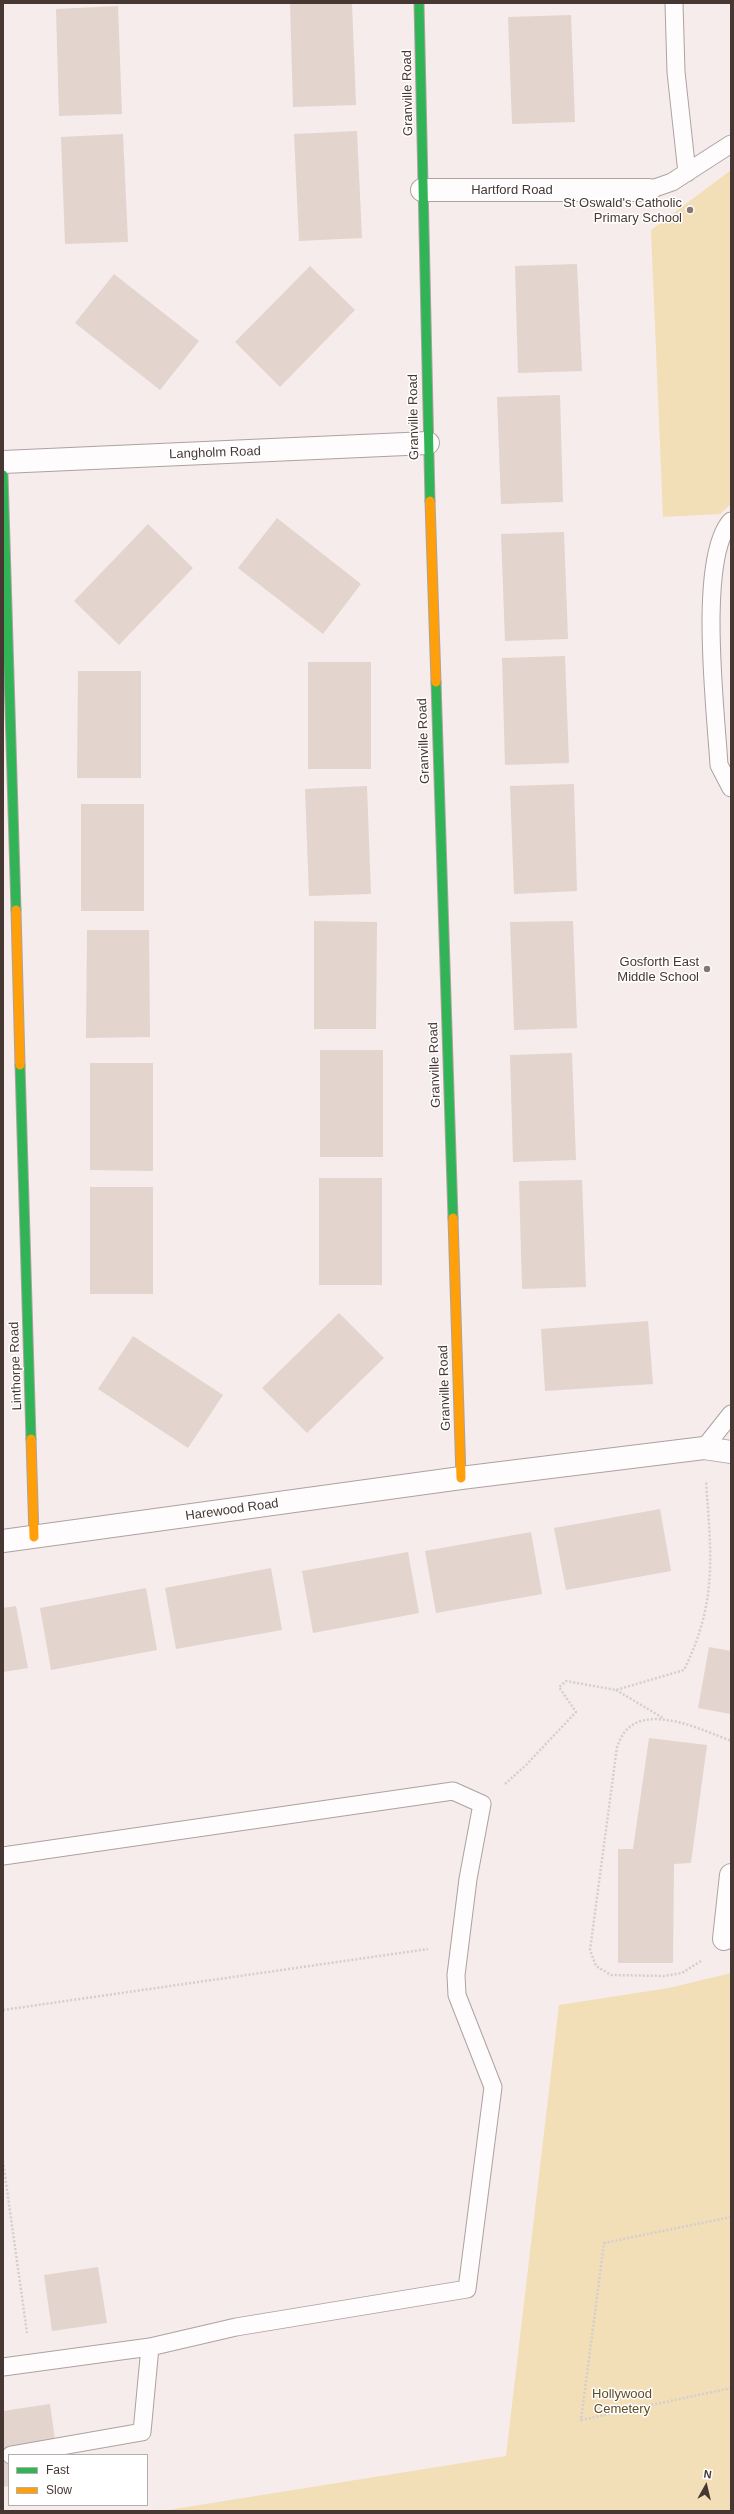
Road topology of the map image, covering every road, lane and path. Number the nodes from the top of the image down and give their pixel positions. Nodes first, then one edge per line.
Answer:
1 (419, 3) edge
2 (674, 3) edge
3 (731, 144) edge
4 (687, 173) junction
5 (422, 190) junction
6 (649, 190) joint
7 (428, 444) junction
8 (3, 462) edge
9 (3, 475) edge
10 (731, 521) edge
11 (731, 788) edge
12 (731, 1414) edge
13 (704, 1448) junction
14 (731, 1452) edge
15 (461, 1478) junction
16 (34, 1537) junction
17 (3, 1542) edge
18 (616, 1690) dead end
19 (664, 1718) junction
20 (731, 1740) edge
21 (3, 1856) edge
22 (731, 1875) edge
23 (724, 1939) joint
24 (3, 2162) edge
25 (731, 2217) edge
26 (150, 2347) junction
27 (32, 2363) junction
28 (3, 2367) edge
29 (731, 2388) edge
30 (16, 2454) edge

1 - 5 street, Granville Road
2 - 4 lane
3 - 4 lane
4 - 6 lane
5 - 6 street, Hartford Road
5 - 7 street, Granville Road
7 - 8 street, Langholm Road
7 - 15 street, Granville Road
9 - 16 street, Linthorpe Road
10 - 11 lane
12 - 13 lane
13 - 14 street, Harewood Road
13 - 15 street, Harewood Road
15 - 16 street, Harewood Road
16 - 17 street, Harewood Road
18 - 19 path
19 - 20 path
19 - 23 path
21 - 26 lane
22 - 23 street
24 - 27 path
25 - 29 path
26 - 27 lane
26 - 30 lane
27 - 28 lane

